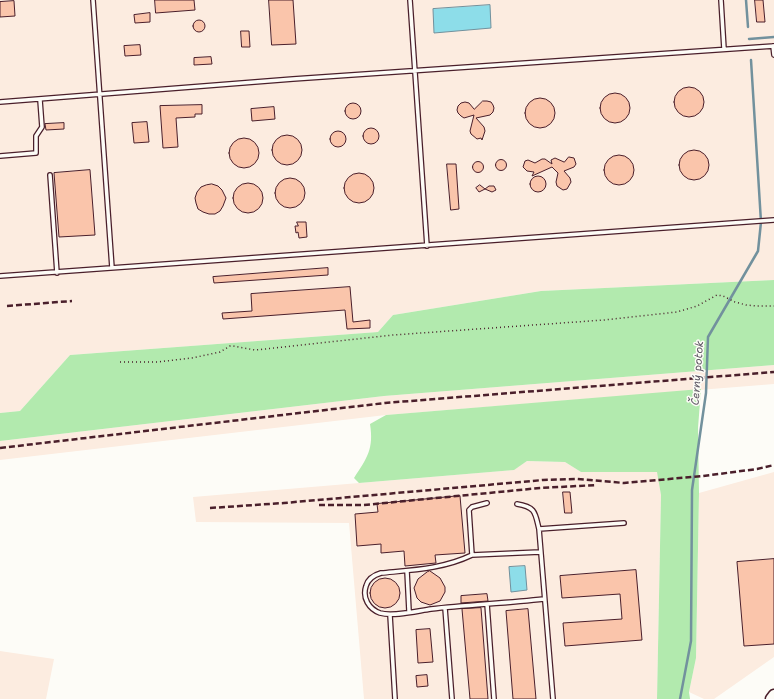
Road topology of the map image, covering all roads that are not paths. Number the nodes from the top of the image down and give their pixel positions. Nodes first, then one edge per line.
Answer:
1 (93, 0) edge
2 (410, 0) edge
3 (721, 0) edge
4 (774, 46) edge
5 (724, 50) junction
6 (774, 55) edge
7 (415, 71) junction
8 (100, 94) junction
9 (40, 100) junction
10 (0, 102) edge
11 (0, 156) edge
12 (50, 176) dead end
13 (774, 220) edge
14 (427, 246) junction
15 (112, 268) junction
16 (57, 273) junction
17 (0, 276) edge
18 (487, 503) dead end
19 (517, 504) dead end
20 (624, 523) dead end
21 (539, 529) junction
22 (540, 552) junction
23 (472, 555) junction
24 (407, 571) junction
25 (544, 599) junction
26 (487, 604) junction
27 (446, 608) junction
28 (409, 611) junction
29 (390, 615) junction
30 (774, 695) edge
31 (396, 699) edge
32 (452, 699) edge
33 (494, 699) edge
34 (553, 699) edge
35 (771, 699) edge

1 - 8 lane
2 - 7 lane
3 - 5 lane
4 - 5 lane
4 - 6 lane
5 - 7 lane
7 - 8 lane
7 - 14 lane
8 - 9 lane
8 - 15 lane
9 - 10 lane
9 - 11 lane
12 - 16 lane
13 - 14 lane
14 - 15 lane
15 - 16 lane
16 - 17 lane
18 - 23 lane
19 - 21 lane
20 - 21 lane
21 - 22 lane
22 - 23 lane
22 - 25 lane
23 - 24 lane
24 - 28 lane
24 - 29 lane
25 - 26 lane
25 - 34 lane
26 - 27 lane
26 - 33 lane
27 - 28 lane
27 - 32 lane
28 - 29 lane
29 - 31 lane
30 - 35 street

